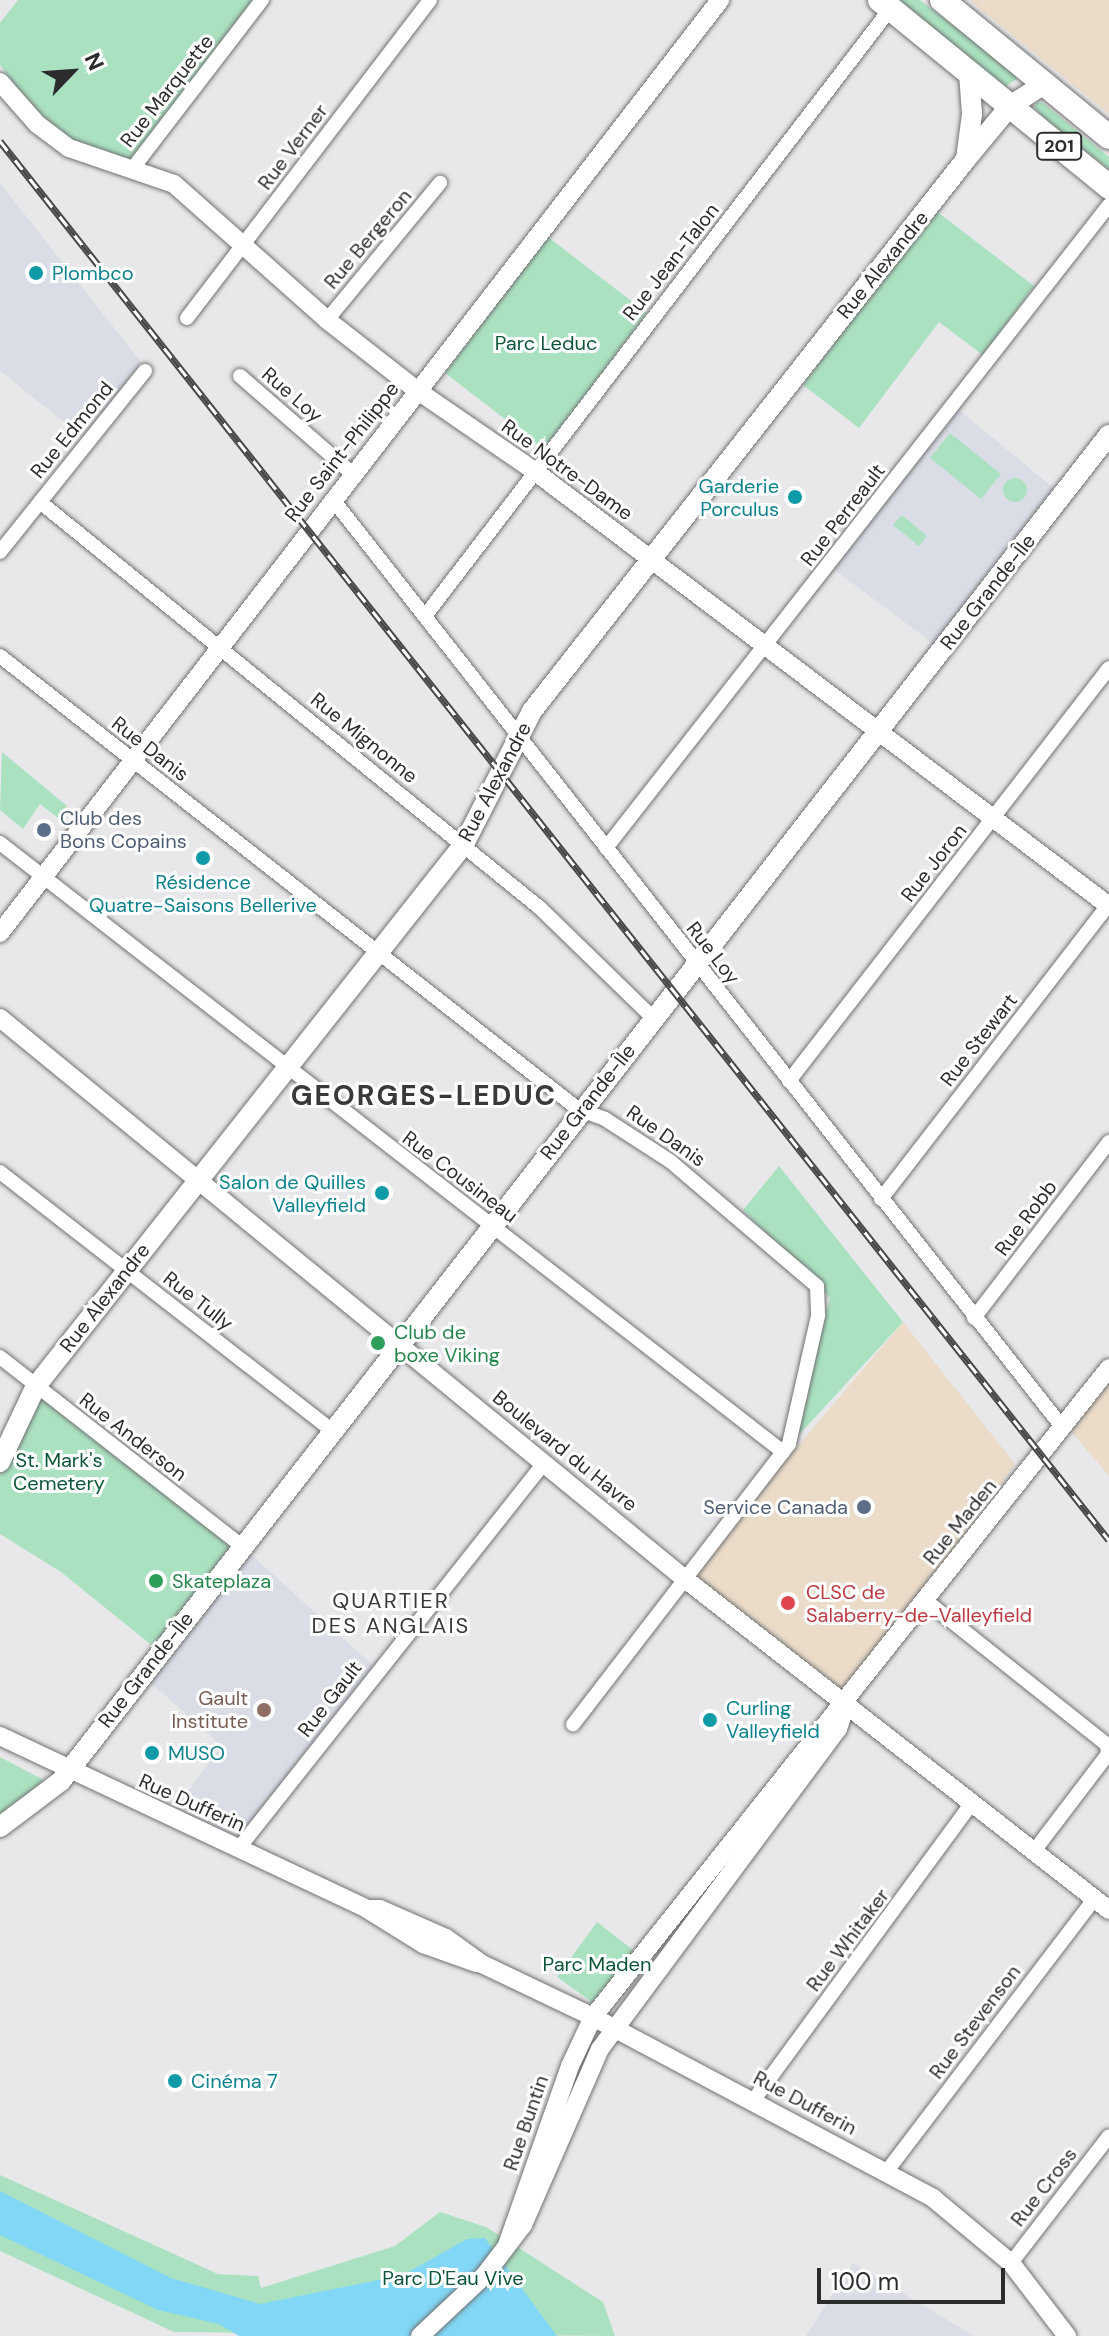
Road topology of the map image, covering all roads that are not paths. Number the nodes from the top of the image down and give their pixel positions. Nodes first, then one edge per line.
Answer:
1 (262, 0) edge
2 (430, 0) edge
3 (720, 0) edge
4 (942, 0) edge
5 (886, 4) edge
6 (969, 73) junction
7 (0, 82) edge
8 (1044, 84) junction
9 (1010, 106) junction
10 (1109, 137) edge
11 (966, 159) junction
12 (133, 168) junction
13 (440, 183) dead end
14 (1109, 187) edge
15 (1109, 205) edge
16 (245, 245) junction
17 (187, 318) dead end
18 (327, 320) junction
19 (145, 371) dead end
20 (240, 376) dead end
21 (418, 391) junction
22 (1109, 435) edge
23 (533, 470) junction
24 (354, 475) junction
25 (334, 501) junction
26 (40, 502) junction
27 (0, 552) edge
28 (652, 560) junction
29 (425, 616) junction
30 (766, 646) junction
31 (220, 648) junction
32 (0, 656) edge
33 (1109, 668) edge
34 (878, 731) junction
35 (517, 736) junction
36 (133, 761) junction
37 (994, 818) junction
38 (0, 843) edge
39 (464, 844) junction
40 (606, 848) junction
41 (43, 877) junction
42 (1109, 905) edge
43 (0, 933) edge
44 (376, 955) junction
45 (695, 964) junction
46 (0, 1018) edge
47 (653, 1018) junction
48 (287, 1068) junction
49 (789, 1081) junction
50 (582, 1111) junction
51 (1109, 1142) edge
52 (0, 1172) edge
53 (198, 1180) junction
54 (881, 1199) junction
55 (492, 1226) junction
56 (127, 1271) junction
57 (974, 1318) junction
58 (400, 1345) junction
59 (0, 1357) edge
60 (1109, 1368) edge
61 (36, 1386) junction
62 (1063, 1428) junction
63 (333, 1431) junction
64 (783, 1452) junction
65 (0, 1462) edge
66 (544, 1463) junction
67 (243, 1547) junction
68 (685, 1579) junction
69 (925, 1600) junction
70 (846, 1704) junction
71 (573, 1724) dead end
72 (0, 1736) edge
73 (69, 1770) junction
74 (973, 1802) junction
75 (0, 1827) edge
76 (239, 1848) junction
77 (1034, 1851) junction
78 (1102, 1904) edge
79 (593, 2017) junction
80 (614, 2029) junction
81 (753, 2101) junction
82 (1109, 2136) edge
83 (887, 2171) junction
84 (503, 2250) junction
85 (1011, 2263) junction
86 (420, 2336) edge
87 (1067, 2336) edge

1 - 12 street, Rue Marquette
2 - 16 street, Rue Verner
3 - 21 street, Rue Saint-Philippe
4 - 8 highway, 201
5 - 6 highway, 201
5 - 23 street, Rue Jean-Talon
6 - 9 highway, 201
6 - 11 main road
7 - 12 street, Rue Notre-Dame
8 - 9 main road, Rue Alexandre
8 - 10 highway, 201
9 - 11 main road, Rue Alexandre
9 - 14 highway, 201
11 - 28 main road, Rue Alexandre
12 - 16 street, Rue Notre-Dame
13 - 18 street, Rue Bergeron
15 - 30 street, Rue Perreault
16 - 17 street, Rue Verner
16 - 18 street, Rue Notre-Dame
18 - 21 street, Rue Notre-Dame
19 - 26 street, Rue Edmond
20 - 24 street, Rue Loy
21 - 23 street, Rue Notre-Dame
21 - 24 street, Rue Saint-Philippe
22 - 34 main road, Rue Grande-Île
23 - 28 street, Rue Notre-Dame
23 - 29 street, Rue Jean-Talon
24 - 25 street, Rue Saint-Philippe
25 - 29 street, Rue Loy
25 - 31 street, Rue Saint-Philippe
26 - 27 street, Rue Edmond
26 - 31 street, Rue Mignonne
28 - 30 street, Rue Notre-Dame
28 - 35 main road, Rue Alexandre
29 - 35 street, Rue Loy
30 - 34 street, Rue Notre-Dame
30 - 40 street, Rue Perreault
31 - 36 street, Rue Saint-Philippe
31 - 39 street, Rue Mignonne
32 - 36 street, Rue Danis
33 - 37 street, Rue Joron
34 - 37 street, Rue Notre-Dame
34 - 45 main road, Rue Grande-Île
35 - 39 main road, Rue Alexandre
35 - 40 street, Rue Loy
36 - 41 street, Rue Saint-Philippe
36 - 44 street, Rue Danis
37 - 42 street, Rue Notre-Dame
37 - 49 street, Rue Joron
38 - 41 street, Rue Cousineau
39 - 44 main road, Rue Alexandre
39 - 47 street, Rue Mignonne
40 - 45 street, Rue Loy
41 - 43 street, Rue Saint-Philippe
41 - 48 street, Rue Cousineau
42 - 54 street, Rue Stewart
44 - 48 main road, Rue Alexandre
44 - 50 street, Rue Danis
45 - 47 main road, Rue Grande-Île
45 - 49 street, Rue Loy
46 - 53 street, Boulevard du Havre
47 - 50 main road, Rue Grande-Île
48 - 53 main road, Rue Alexandre
48 - 55 street, Rue Cousineau
49 - 54 street, Rue Loy
50 - 55 main road, Rue Grande-Île
50 - 64 street, Rue Danis
51 - 57 street, Rue Robb
52 - 56 street, Rue Tully
53 - 56 main road, Rue Alexandre
53 - 58 street, Boulevard du Havre
54 - 57 street, Rue Loy
55 - 58 main road, Rue Grande-Île
55 - 64 street, Rue Cousineau
56 - 61 main road, Rue Alexandre
56 - 63 street, Rue Tully
57 - 62 street, Rue Loy
58 - 63 main road, Rue Grande-Île
58 - 66 street, Boulevard du Havre
59 - 61 street, Rue Anderson
60 - 62 street, Rue Maden
61 - 65 main road, Rue Alexandre
61 - 67 street, Rue Anderson
62 - 69 street, Rue Maden
63 - 67 main road, Rue Grande-Île
64 - 68 street, Rue Danis
66 - 68 street, Boulevard du Havre
66 - 76 street, Rue Gault
67 - 73 main road, Rue Grande-Île
68 - 70 street, Boulevard du Havre
68 - 71 street, Rue Danis
69 - 70 street, Rue Maden
69 - 77 street
70 - 74 street, Boulevard du Havre
70 - 79 street, Rue Maden
70 - 80 street, Rue Maden
72 - 73 street, Rue Dufferin
73 - 75 main road, Rue Grande-Île
73 - 76 street, Rue Dufferin
74 - 77 street, Boulevard du Havre
74 - 81 street, Rue Whitaker
76 - 79 street, Rue Dufferin
77 - 78 street, Boulevard du Havre
78 - 83 street, Rue Stevenson
79 - 80 street, Rue Dufferin
79 - 84 street, Rue Buntin
80 - 81 street, Rue Dufferin
80 - 84 street, Rue Buntin
81 - 83 street, Rue Dufferin
82 - 85 street, Rue Cross
83 - 85 street, Rue Dufferin
84 - 86 street, Rue Buntin
85 - 87 street, Rue Dufferin

